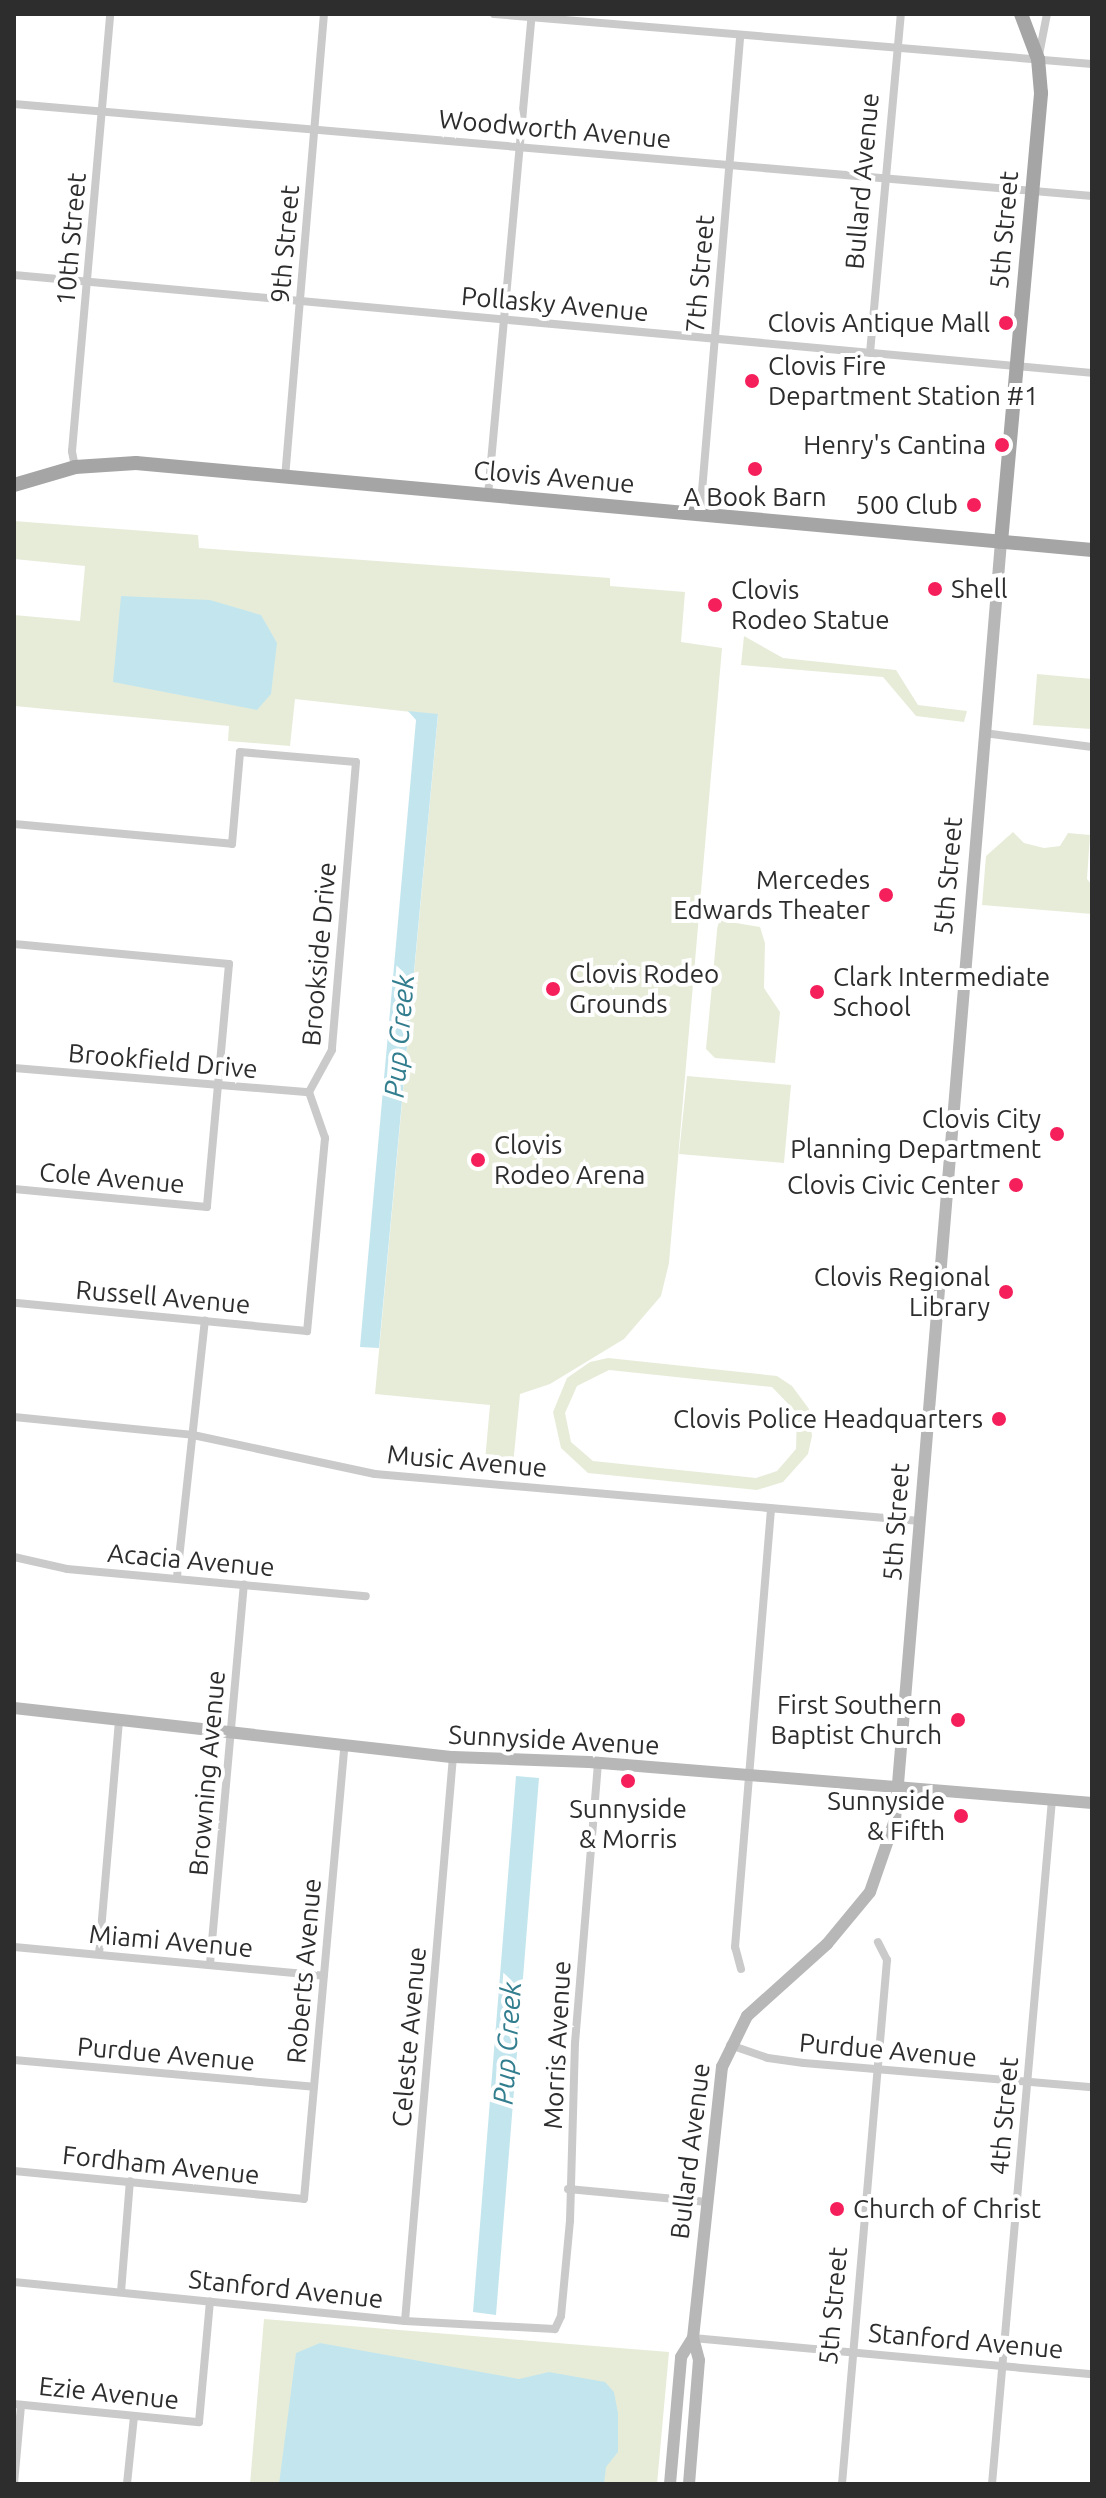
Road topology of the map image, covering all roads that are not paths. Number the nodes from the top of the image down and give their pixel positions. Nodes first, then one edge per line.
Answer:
1 (110, 14) edge
2 (324, 14) edge
3 (494, 14) edge
4 (901, 14) edge
5 (1021, 14) edge
6 (1047, 14) edge
7 (532, 16) edge
8 (740, 36) junction
9 (898, 49) junction
10 (1038, 59) junction
11 (1092, 64) edge
12 (14, 104) edge
13 (102, 108) junction
14 (315, 129) junction
15 (521, 146) junction
16 (730, 163) junction
17 (886, 177) junction
18 (1032, 190) junction
19 (1092, 196) edge
20 (14, 275) edge
21 (87, 282) junction
22 (300, 302) junction
23 (506, 320) junction
24 (714, 338) junction
25 (870, 353) junction
26 (1016, 366) junction
27 (1092, 373) edge
28 (75, 467) junction
29 (285, 478) junction
30 (14, 485) edge
31 (488, 495) junction
32 (700, 515) junction
33 (1001, 542) junction
34 (1092, 550) edge
35 (984, 733) junction
36 (1092, 747) edge
37 (14, 824) edge
38 (14, 944) edge
39 (14, 1068) edge
40 (218, 1085) junction
41 (309, 1092) junction
42 (14, 1189) edge
43 (14, 1303) edge
44 (205, 1321) junction
45 (14, 1417) edge
46 (193, 1435) junction
47 (771, 1508) junction
48 (920, 1521) junction
49 (14, 1557) edge
50 (177, 1577) junction
51 (244, 1585) junction
52 (366, 1596) dead end
53 (14, 1708) edge
54 (119, 1722) junction
55 (231, 1736) junction
56 (344, 1747) junction
57 (453, 1757) junction
58 (598, 1762) junction
59 (749, 1775) junction
60 (898, 1790) junction
61 (1052, 1800) junction
62 (1092, 1803) edge
63 (878, 1942) dead end
64 (14, 1947) edge
65 (99, 1954) junction
66 (210, 1964) junction
67 (741, 1969) dead end
68 (324, 1976) junction
69 (730, 2045) junction
70 (14, 2060) edge
71 (877, 2068) junction
72 (1027, 2082) junction
73 (314, 2087) junction
74 (1092, 2087) edge
75 (14, 2171) edge
76 (130, 2181) junction
77 (568, 2189) junction
78 (304, 2199) joint
79 (707, 2202) junction
80 (14, 2282) edge
81 (121, 2292) junction
82 (210, 2301) junction
83 (405, 2321) junction
84 (555, 2329) joint
85 (693, 2338) junction
86 (853, 2352) junction
87 (1002, 2364) junction
88 (1092, 2374) edge
89 (18, 2404) edge
90 (134, 2416) junction
91 (14, 2484) edge
92 (127, 2484) edge
93 (670, 2484) edge
94 (689, 2484) edge
95 (842, 2484) edge
96 (992, 2484) edge

1 - 13 street, 10th Street
2 - 14 street, 9th Street
3 - 7 street
4 - 9 street, Bullard Avenue
5 - 10 main road
6 - 10 street, 5th Street
7 - 8 street
7 - 15 street
8 - 9 street
8 - 16 street, 7th Street
9 - 10 street
9 - 17 street, Bullard Avenue
10 - 11 street
10 - 18 main road, 5th Street
12 - 13 street, Woodworth Avenue
13 - 14 street, Woodworth Avenue
13 - 21 street, 10th Street
14 - 15 street, Woodworth Avenue
14 - 22 street, 9th Street
15 - 16 street, Woodworth Avenue
15 - 23 street
16 - 17 street, Woodworth Avenue
16 - 24 street, 7th Street
17 - 18 street, Woodworth Avenue
17 - 25 street, Bullard Avenue
18 - 19 street, Woodworth Avenue
18 - 26 main road, 5th Street
20 - 21 street, Pollasky Avenue
21 - 22 street, Pollasky Avenue
21 - 28 street, 10th Street
22 - 23 street, Pollasky Avenue
22 - 29 street, 9th Street
23 - 24 street, Pollasky Avenue
23 - 31 street
24 - 25 street, Pollasky Avenue
24 - 32 street, 7th Street
25 - 26 street, Pollasky Avenue
26 - 27 street, Pollasky Avenue
26 - 33 main road, 5th Street
28 - 29 main road, Clovis Avenue
28 - 30 main road, Clovis Avenue
29 - 31 main road, Clovis Avenue
31 - 32 main road, Clovis Avenue
32 - 33 main road, Clovis Avenue
33 - 34 main road, Clovis Avenue
33 - 35 main road, 5th Street
35 - 36 street
35 - 48 main road, 5th Street
37 - 41 street, Brookside Drive
38 - 40 street
39 - 40 street, Brookfield Drive
40 - 41 street, Brookfield Drive
40 - 42 street, Cole Avenue
41 - 44 street, Russell Avenue
43 - 44 street, Russell Avenue
44 - 46 street
45 - 46 street, Music Avenue
46 - 47 street, Music Avenue
46 - 50 street
47 - 48 street, Music Avenue
47 - 59 street
48 - 60 main road, 5th Street
49 - 50 street, Acacia Avenue
50 - 51 street, Acacia Avenue
51 - 52 street, Acacia Avenue
51 - 55 street, Browning Avenue
53 - 54 main road, Sunnyside Avenue
54 - 55 main road, Sunnyside Avenue
54 - 65 street
55 - 56 main road, Sunnyside Avenue
55 - 66 street, Browning Avenue
56 - 57 main road, Sunnyside Avenue
56 - 68 street, Roberts Avenue
57 - 58 main road, Sunnyside Avenue
57 - 83 street, Celeste Avenue
58 - 59 main road, Sunnyside Avenue
58 - 77 street, Morris Avenue
59 - 60 main road, Sunnyside Avenue
59 - 67 street
60 - 61 main road, Sunnyside Avenue
60 - 69 main road, Bullard Avenue
61 - 62 main road, Sunnyside Avenue
61 - 72 street, 4th Street
63 - 71 street, 5th Street
64 - 65 street, Miami Avenue
65 - 66 street, Miami Avenue
66 - 68 street, Miami Avenue
68 - 73 street, Roberts Avenue
69 - 71 street, Purdue Avenue
69 - 79 main road, Bullard Avenue
70 - 73 street, Purdue Avenue
71 - 72 street, Purdue Avenue
71 - 86 street, 5th Street
72 - 74 street, Purdue Avenue
72 - 87 street, 4th Street
73 - 78 street, Roberts Avenue
75 - 76 street, Fordham Avenue
76 - 78 street, Fordham Avenue
76 - 81 street
77 - 79 street
77 - 84 street, Morris Avenue
79 - 85 main road, Bullard Avenue
80 - 81 street, Stanford Avenue
81 - 82 street, Stanford Avenue
82 - 83 street, Stanford Avenue
82 - 90 street, Ezie Avenue
83 - 84 street, Stanford Avenue
85 - 86 street, Stanford Avenue
85 - 93 main road, Bullard Avenue
85 - 94 main road, Bullard Avenue
86 - 87 street, Stanford Avenue
86 - 95 street, 5th Street
87 - 88 street, Stanford Avenue
87 - 96 street, 4th Street
89 - 90 street, Ezie Avenue
89 - 91 street
90 - 92 street

